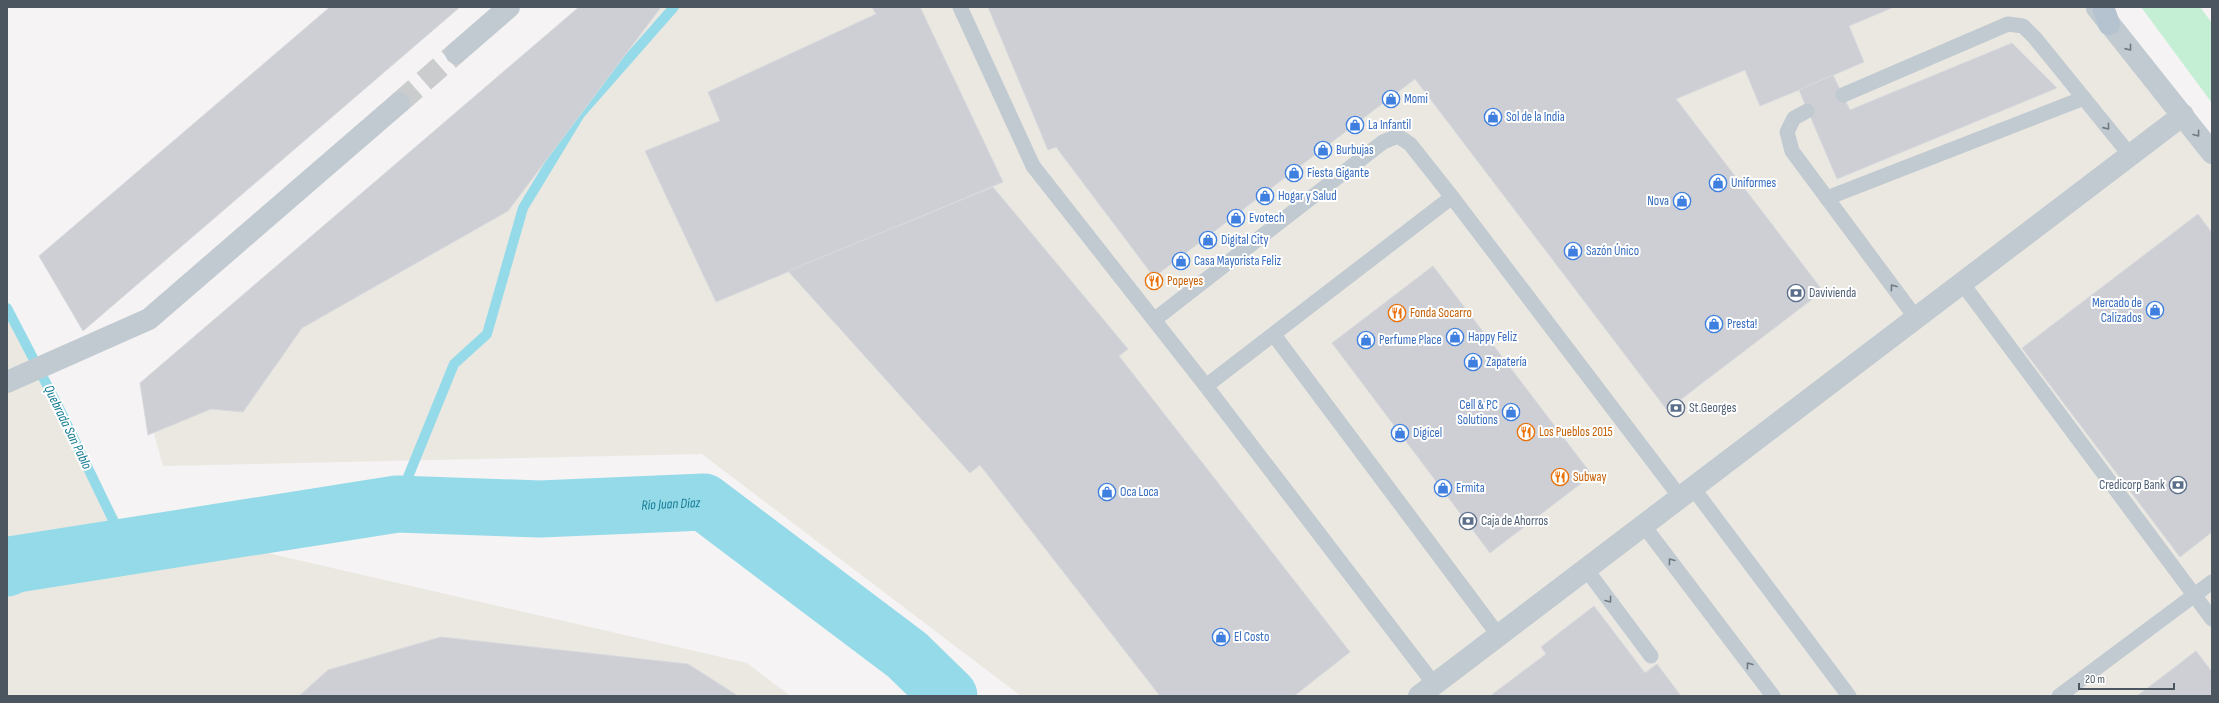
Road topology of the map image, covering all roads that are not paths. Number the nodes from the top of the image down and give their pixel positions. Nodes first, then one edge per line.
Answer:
1 (509, 7) edge
2 (960, 7) edge
3 (2103, 13) edge
4 (456, 53) tunnel mouth
5 (1843, 95) dead end
6 (2084, 98) junction
7 (399, 103) tunnel mouth
8 (1807, 111) dead end
9 (2183, 115) junction
10 (2212, 153) edge
11 (2130, 155) junction
12 (1452, 197) junction
13 (1827, 198) junction
14 (1962, 283) junction
15 (1916, 318) junction
16 (1154, 320) junction
17 (1274, 334) junction
18 (7, 382) edge
19 (1206, 386) junction
20 (1687, 492) junction
21 (1644, 526) junction
22 (1586, 569) junction
23 (2212, 582) edge
24 (2195, 595) junction
25 (2212, 619) edge
26 (1499, 636) junction
27 (1651, 656) dead end
28 (1427, 690) edge
29 (1773, 696) edge
30 (1849, 696) edge
31 (2058, 696) edge

1 - 4 street
2 - 16 lane
3 -> 9 street
5 - 6 lane
6 -> 11 lane
6 - 13 lane
7 - 18 street
8 - 13 lane
9 -> 10 street
9 - 11 street
11 - 14 street
12 - 16 lane
12 - 17 lane
12 - 20 lane
15 -> 13 lane
14 - 15 street
14 - 24 lane
15 - 20 street
16 - 19 lane
17 - 19 lane
17 - 26 lane
19 - 28 lane
20 - 21 street
20 - 30 lane
21 - 22 street
29 -> 21 lane
22 - 26 street
22 -> 27 lane
23 - 24 lane
24 - 25 lane
24 - 31 lane
26 - 28 street

